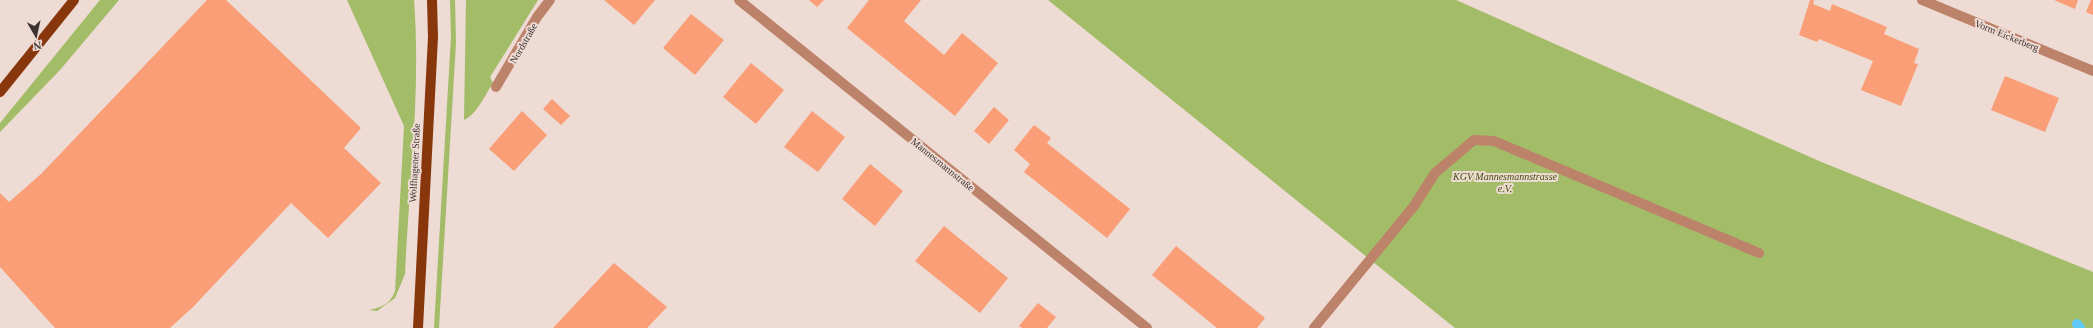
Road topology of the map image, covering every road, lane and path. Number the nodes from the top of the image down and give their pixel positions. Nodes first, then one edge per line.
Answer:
1 (74, 0) edge
2 (432, 0) edge
3 (550, 0) edge
4 (740, 0) edge
5 (1922, 0) edge
6 (2093, 71) edge
7 (496, 87) dead end
8 (0, 92) edge
9 (1759, 253) dead end
10 (418, 328) edge
11 (1147, 328) edge
12 (1314, 328) edge

1 - 8 main road
2 - 10 main road, Wolfhagener Straße
3 - 7 street, Nordstraße
4 - 11 street, Mannesmannstraße
5 - 6 street, Vorm Eickerberg
9 - 12 street

